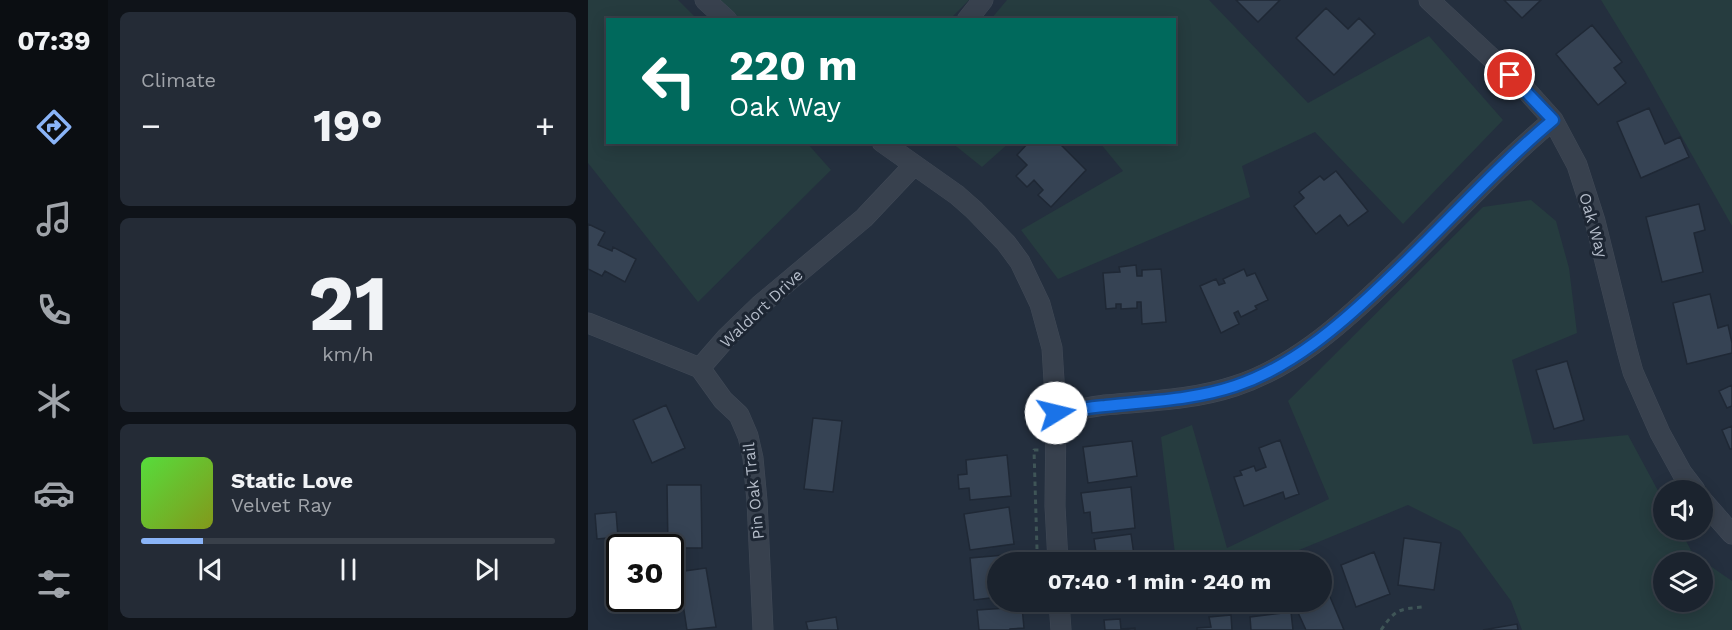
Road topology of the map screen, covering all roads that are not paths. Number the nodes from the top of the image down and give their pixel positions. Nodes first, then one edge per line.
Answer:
1 (705, 0) edge
2 (983, 0) edge
3 (1430, 0) edge
4 (725, 18) edge
5 (969, 18) edge
6 (1553, 120) junction
7 (885, 144) edge
8 (914, 165) junction
9 (588, 323) edge
10 (700, 368) junction
11 (1056, 413) junction
12 (1687, 480) edge
13 (1713, 512) edge
14 (1732, 534) edge
15 (1057, 552) edge
16 (1059, 612) edge
17 (763, 630) edge
18 (1060, 630) edge

1 - 4 street
2 - 5 street
3 - 6 street, Oak Way
6 - 11 street
6 - 12 street, Oak Way
7 - 8 street
8 - 10 street, Waldort Drive
8 - 11 street
9 - 10 street
10 - 17 street, Pin Oak Trail
11 - 15 street
13 - 14 street
16 - 18 street

